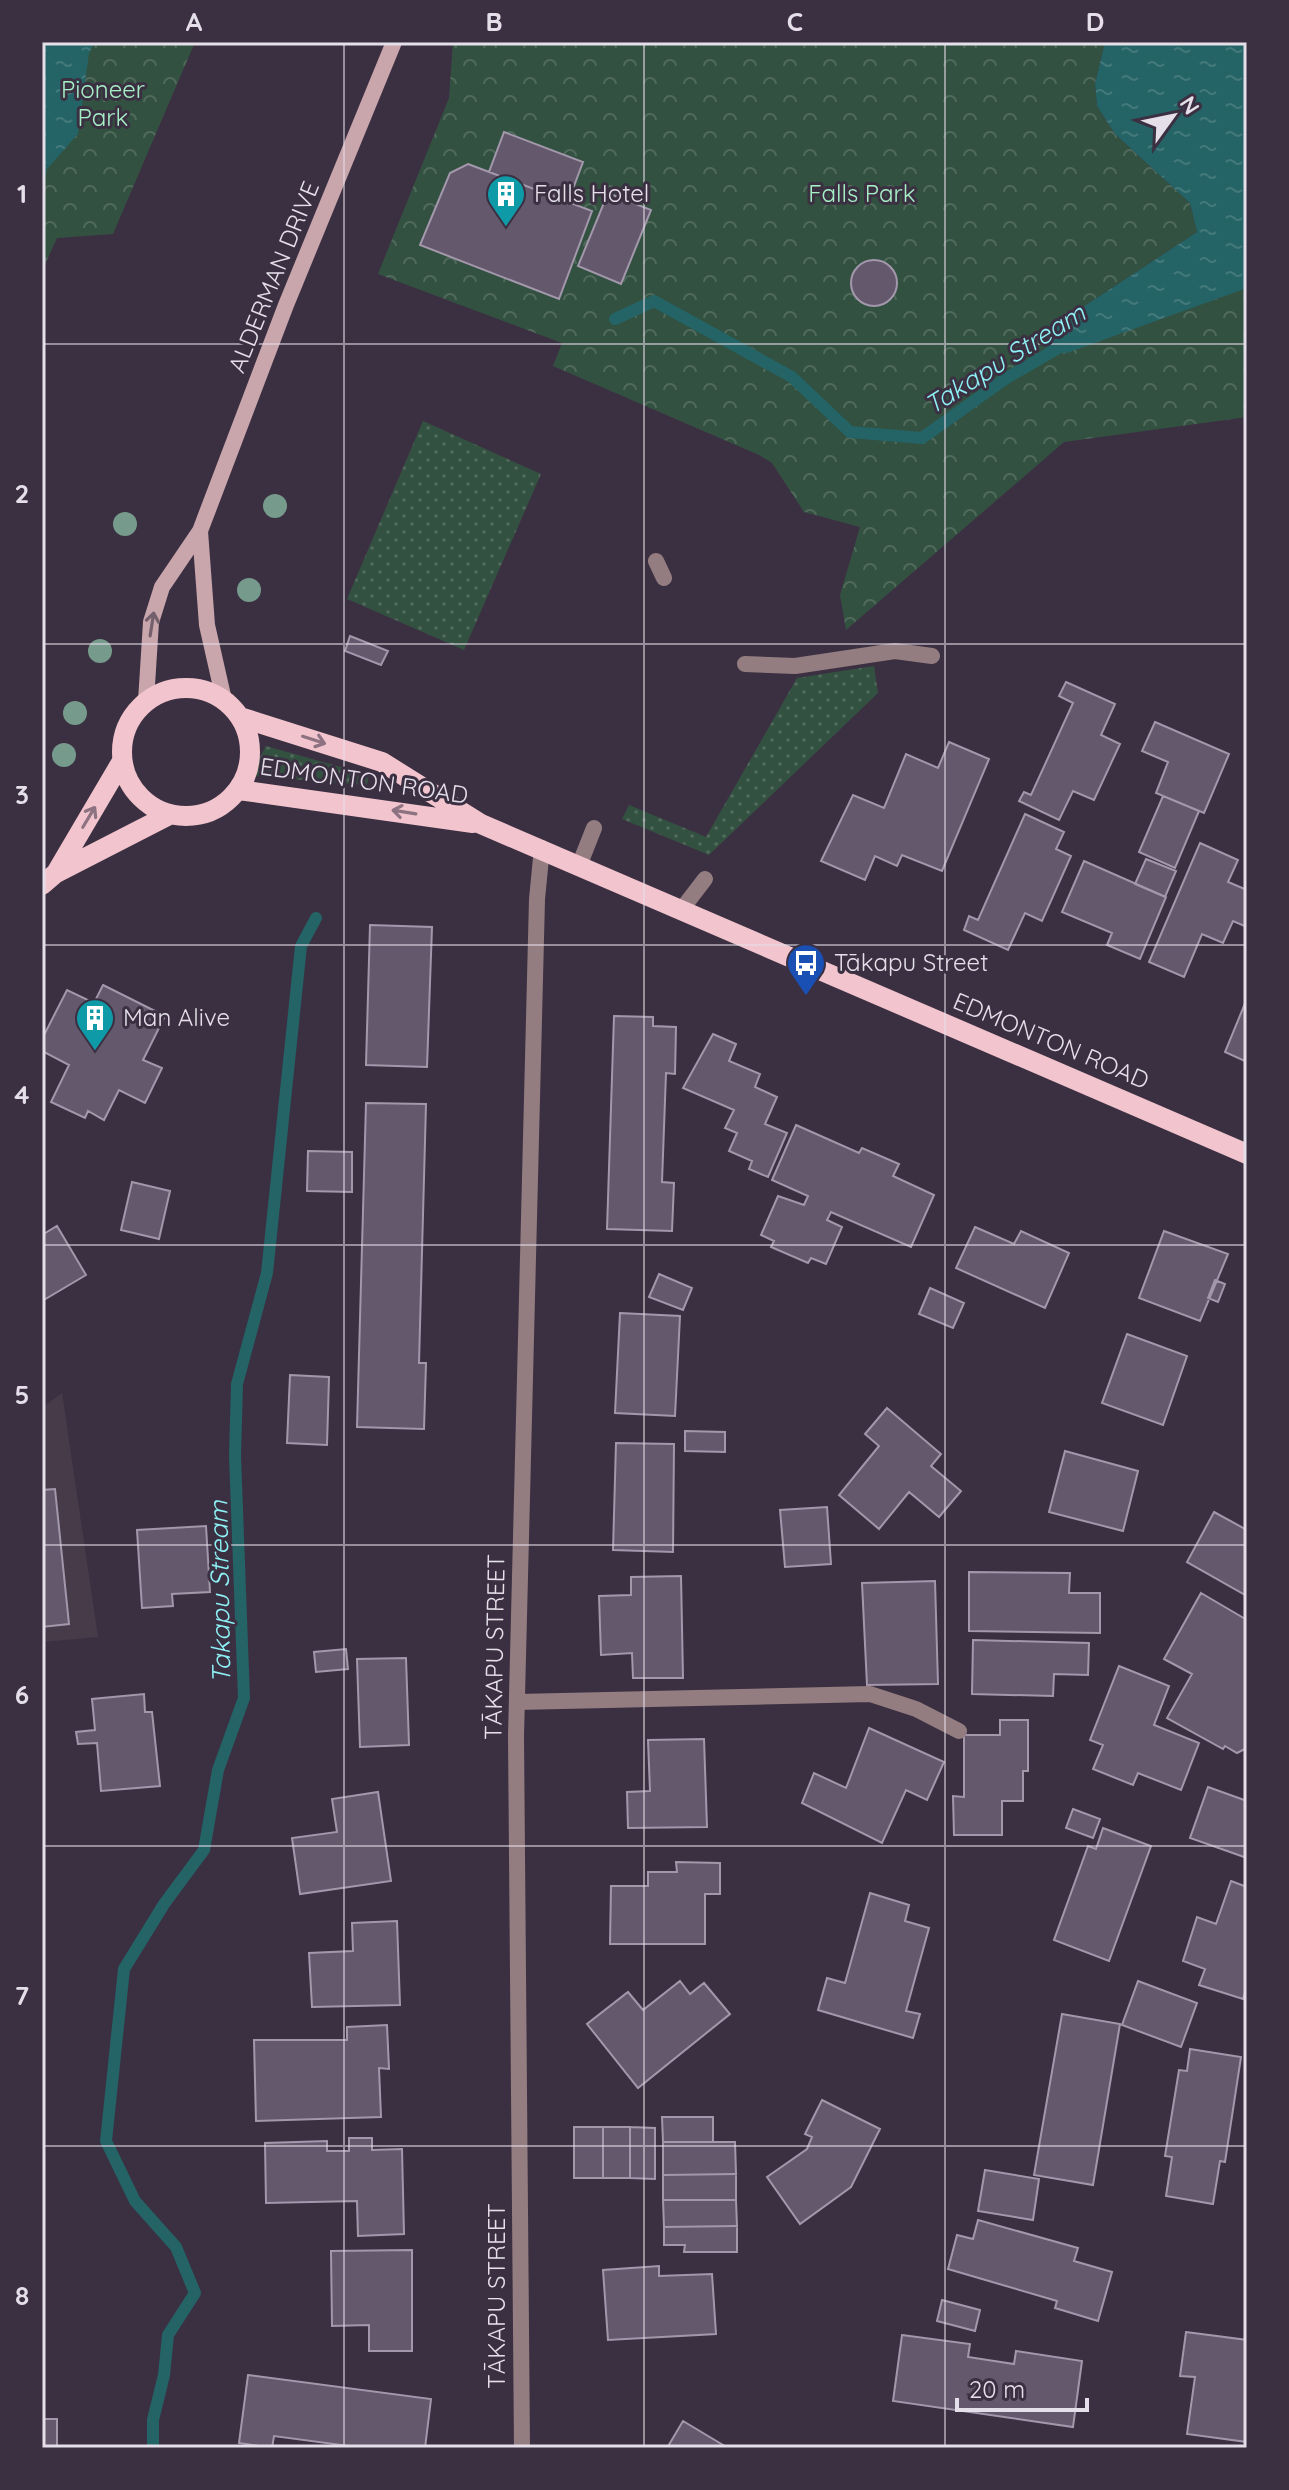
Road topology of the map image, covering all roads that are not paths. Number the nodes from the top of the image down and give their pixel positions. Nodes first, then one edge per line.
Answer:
1 (394, 42) edge
2 (200, 531) junction
3 (656, 561) dead end
4 (664, 578) dead end
5 (932, 656) dead end
6 (745, 664) dead end
7 (224, 700) junction
8 (146, 701) junction
9 (240, 717) junction
10 (122, 761) junction
11 (239, 790) junction
12 (169, 815) junction
13 (481, 824) junction
14 (594, 828) dead end
15 (542, 848) junction
16 (579, 866) junction
17 (49, 879) edge
18 (705, 879) dead end
19 (682, 909) junction
20 (1247, 1154) edge
21 (517, 1702) junction
22 (959, 1731) dead end
23 (522, 2448) edge

1 - 2 main road, ALDERMAN DRIVE
2 - 7 main road, ALDERMAN DRIVE
8 -> 2 main road, ALDERMAN DRIVE
3 - 4 street
5 - 6 street
7 - 8 main road
7 - 9 main road
8 - 10 main road
9 - 11 main road
9 -> 13 main road, EDMONTON ROAD
10 - 12 main road
17 -> 10 main road
11 - 12 main road
13 -> 11 main road, EDMONTON ROAD
12 - 17 main road
13 - 15 main road, EDMONTON ROAD
14 - 16 street
15 - 16 main road, EDMONTON ROAD
15 - 21 street, TĀKAPU STREET
16 - 19 main road, EDMONTON ROAD
18 - 19 street
19 - 20 main road, EDMONTON ROAD
21 - 22 street
21 - 23 street, TĀKAPU STREET

